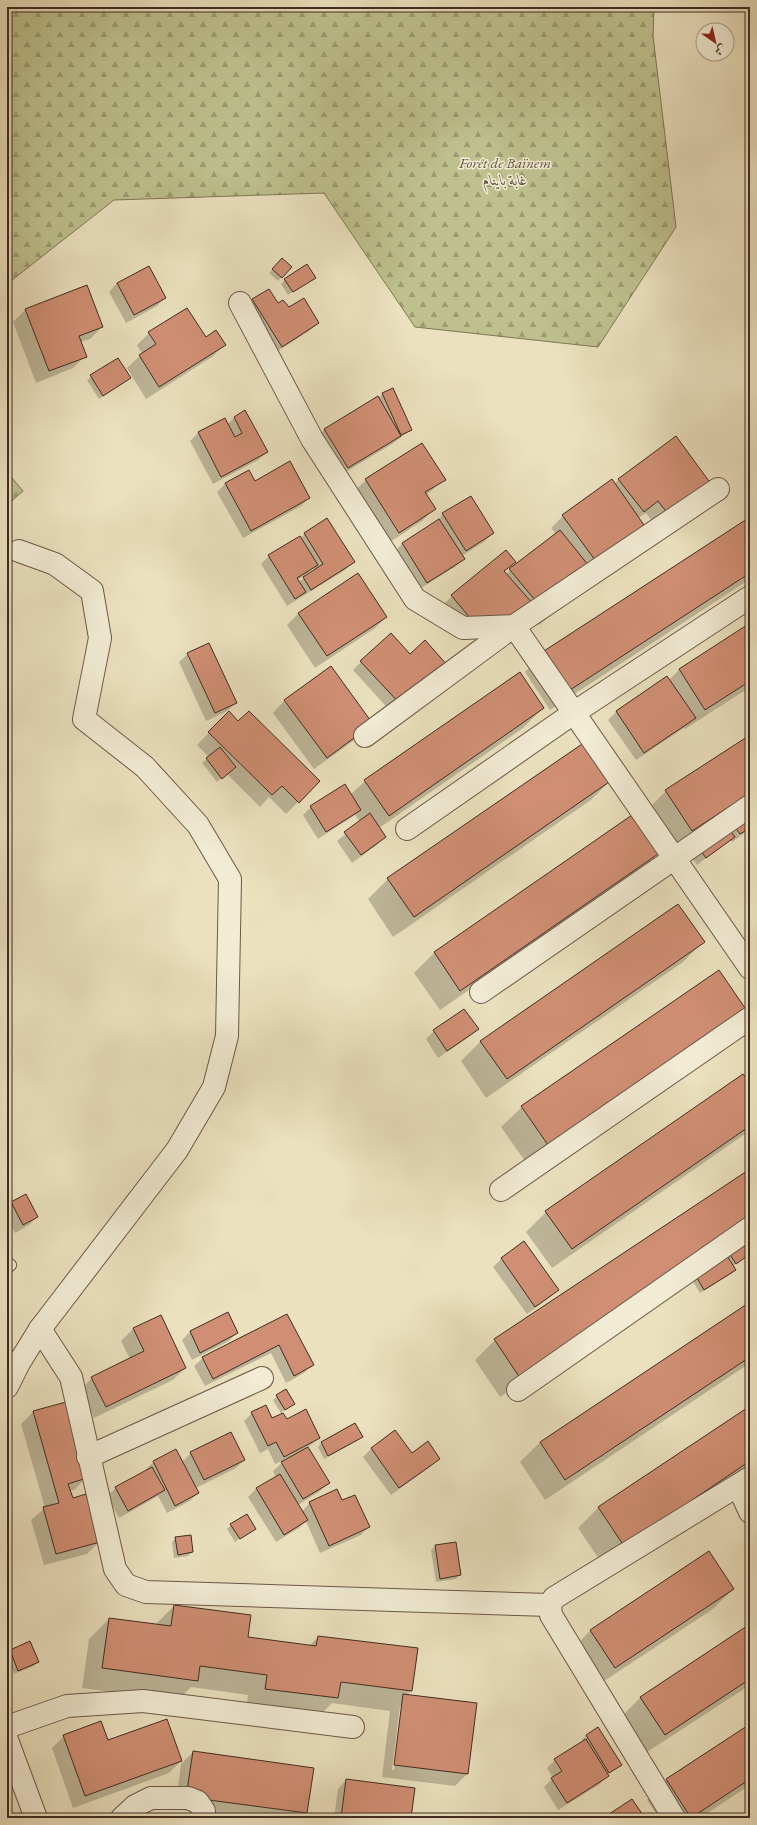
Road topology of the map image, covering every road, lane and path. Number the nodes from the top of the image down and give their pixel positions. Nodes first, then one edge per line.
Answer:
1 (240, 303) dead end
2 (718, 489) dead end
3 (19, 552) dead end
4 (750, 597) edge
5 (514, 626) junction
6 (574, 712) junction
7 (365, 736) dead end
8 (750, 806) edge
9 (407, 829) dead end
10 (673, 858) junction
11 (750, 968) edge
12 (481, 992) dead end
13 (750, 1018) edge
14 (501, 1190) dead end
15 (750, 1228) edge
16 (40, 1329) junction
17 (13, 1359) edge
18 (262, 1378) dead end
19 (7, 1387) edge
20 (518, 1390) dead end
21 (88, 1457) junction
22 (744, 1482) edge
23 (750, 1512) edge
24 (550, 1605) junction
25 (7, 1727) edge
26 (352, 1727) dead end
27 (7, 1740) edge
28 (36, 1818) edge
29 (122, 1818) edge
30 (204, 1818) edge
31 (674, 1818) edge

1 - 5 street
2 - 5 street
3 - 16 street
4 - 6 street
5 - 6 street
5 - 7 street
6 - 9 street
6 - 10 street
8 - 10 street
10 - 11 street
10 - 12 street
13 - 14 street
15 - 20 street
16 - 17 street
16 - 21 street
17 - 19 street
18 - 21 street
21 - 24 street
22 - 23 street
22 - 24 street
24 - 31 street
25 - 26 street
27 - 28 street
29 - 30 street

